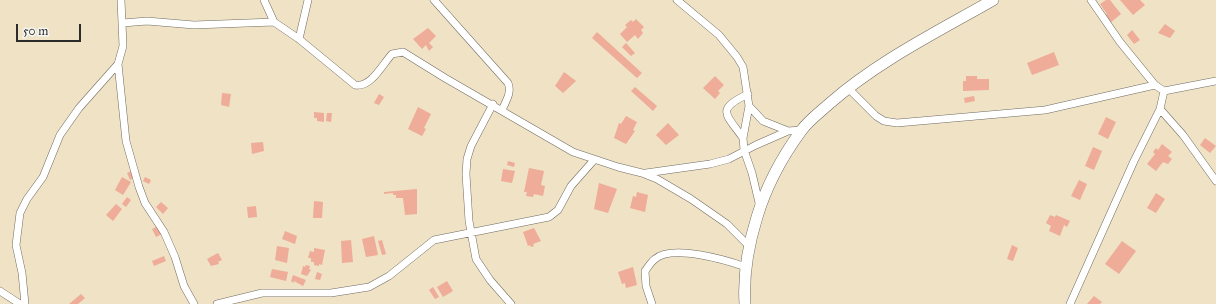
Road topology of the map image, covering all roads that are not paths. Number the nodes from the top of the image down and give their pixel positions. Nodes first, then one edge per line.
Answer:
1 (121, 0) edge
2 (264, 0) edge
3 (308, 0) edge
4 (434, 0) edge
5 (678, 0) edge
6 (993, 0) edge
7 (1091, 0) edge
8 (274, 22) junction
9 (123, 23) junction
10 (299, 39) junction
11 (118, 64) junction
12 (1216, 81) edge
13 (1155, 85) junction
14 (848, 88) junction
15 (1164, 91) junction
16 (748, 94) junction
17 (493, 104) junction
18 (749, 106) junction
19 (1160, 109) junction
20 (502, 110) junction
21 (802, 130) junction
22 (788, 131) junction
23 (743, 138) junction
24 (744, 150) junction
25 (594, 160) junction
26 (642, 173) junction
27 (1216, 181) edge
28 (760, 207) junction
29 (472, 234) junction
30 (748, 245) junction
31 (746, 267) junction
32 (0, 291) edge
33 (20, 304) edge
34 (25, 304) edge
35 (194, 304) edge
36 (216, 304) edge
37 (511, 304) edge
38 (652, 304) edge
39 (745, 304) edge
40 (1070, 304) edge

1 - 9 street
2 - 8 street
3 - 10 street
4 - 20 street
5 - 16 street
6 - 14 main road
7 - 13 street
8 - 9 street
8 - 10 street
9 - 11 street
10 - 17 street
11 - 34 street
11 - 35 street
12 - 15 street
13 - 14 street
13 - 15 street
14 - 21 main road
15 - 19 street
16 - 18 street
16 - 23 street
17 - 20 street
17 - 29 street
18 - 22 street
18 - 23 street
19 - 27 street
19 - 40 street
20 - 25 street
21 - 22 street
21 - 28 main road
22 - 24 street
23 - 24 street
24 - 26 street
24 - 28 street
25 - 26 street
25 - 29 street
26 - 30 street
28 - 30 main road
29 - 36 street
29 - 37 street
30 - 31 main road
31 - 38 street
31 - 39 main road
32 - 33 street

